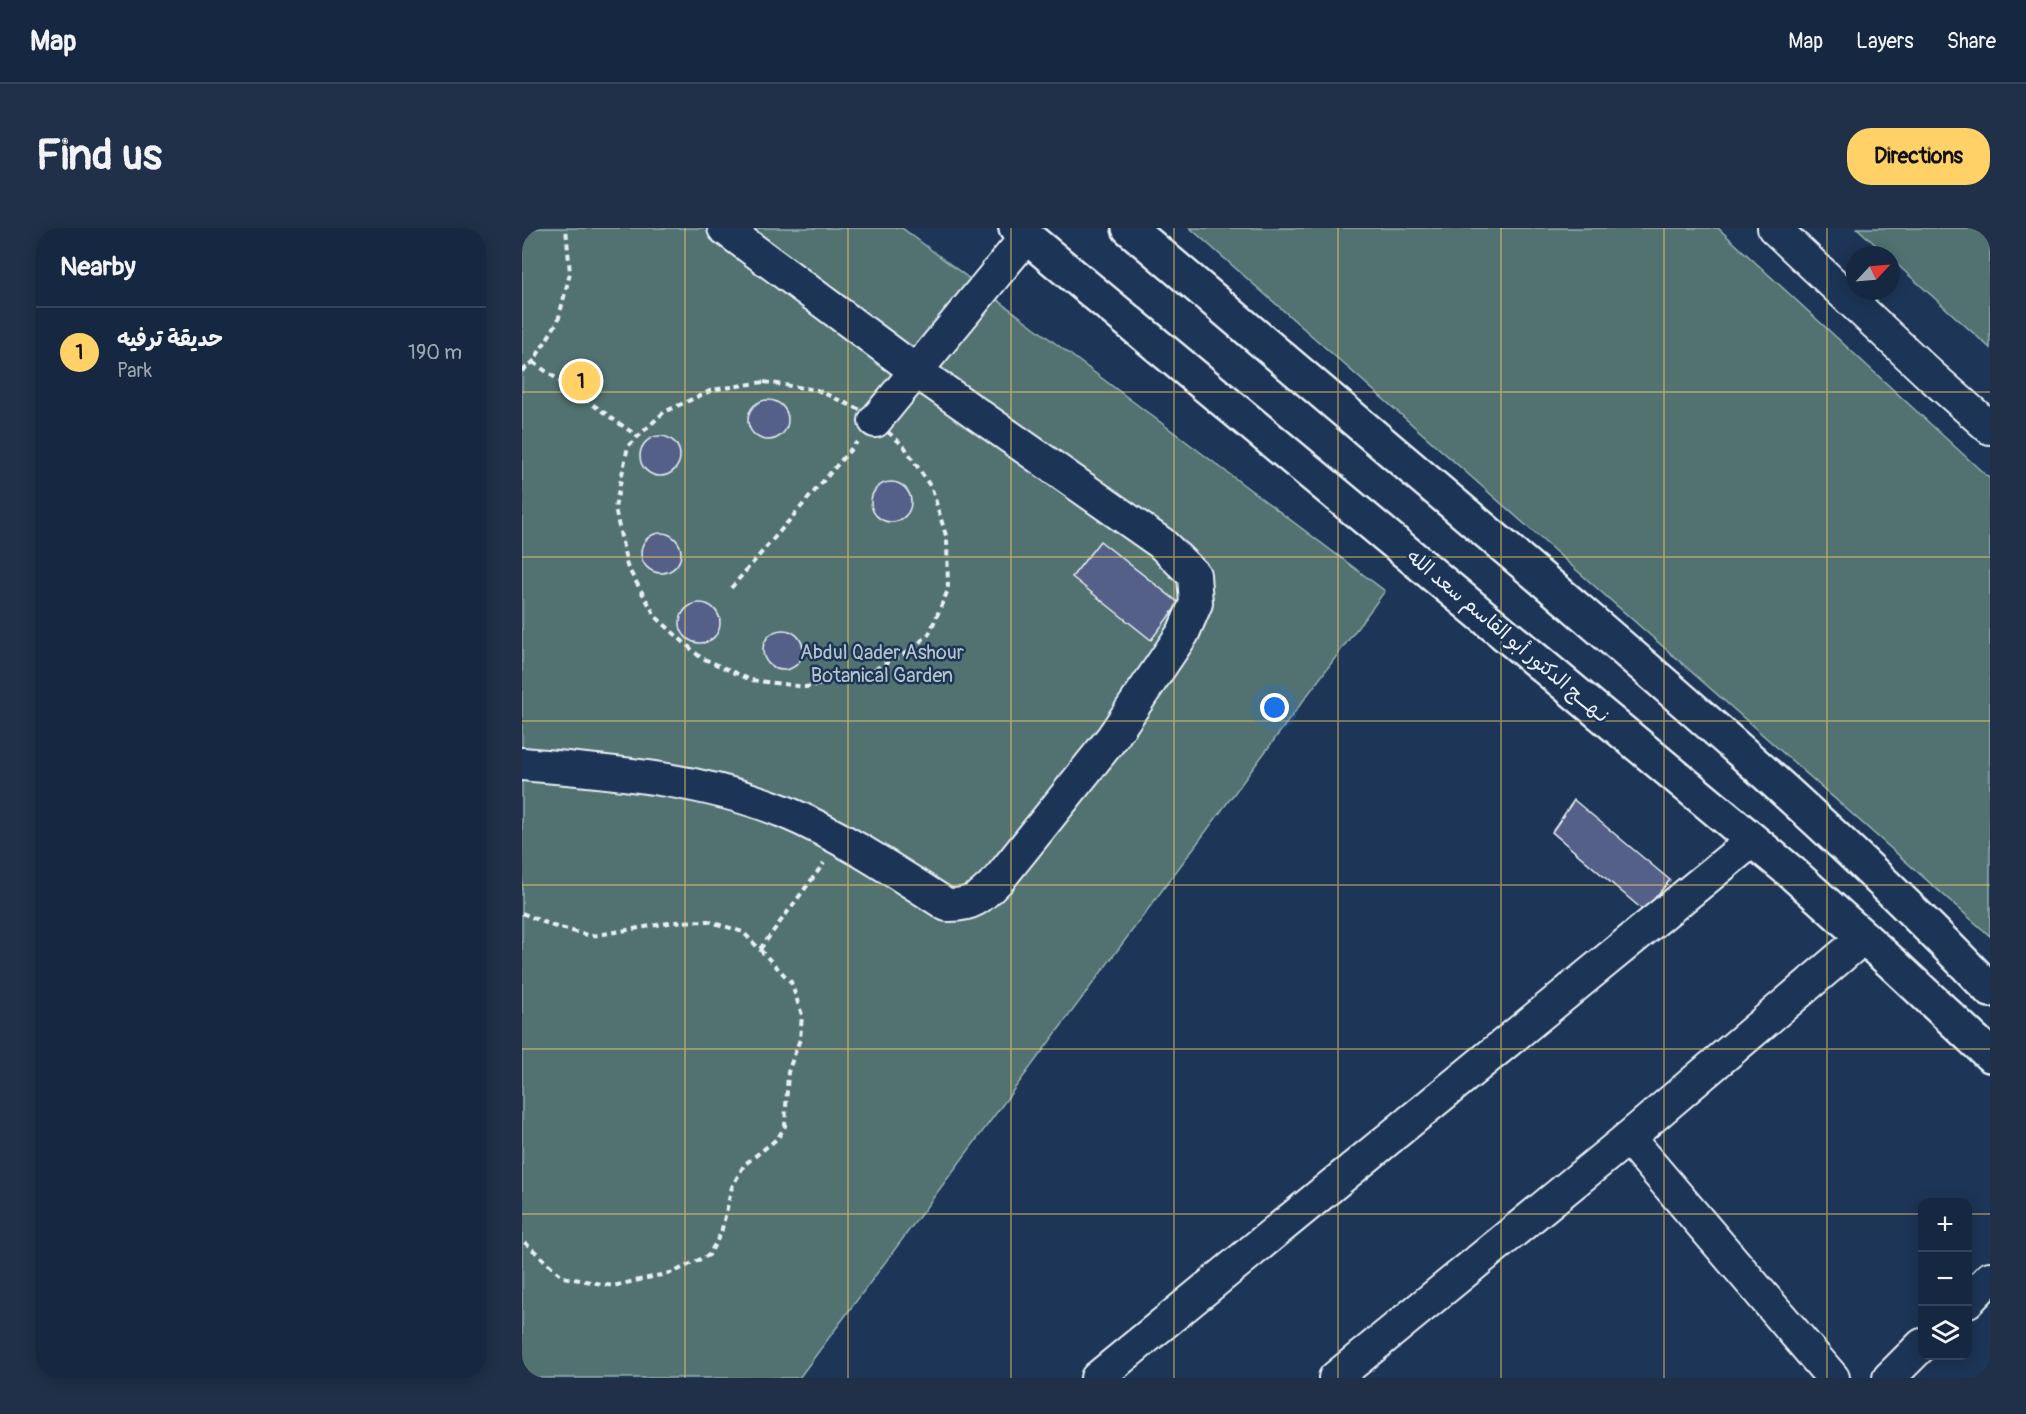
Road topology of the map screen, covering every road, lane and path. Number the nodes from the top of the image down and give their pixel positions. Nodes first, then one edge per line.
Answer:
1 (566, 228) edge
2 (724, 228) edge
3 (1129, 228) edge
4 (1774, 228) edge
5 (1021, 232) edge
6 (533, 362) junction
7 (522, 371) edge
8 (916, 371) junction
9 (875, 421) junction
10 (1990, 428) edge
11 (637, 436) junction
12 (731, 588) dead end
13 (522, 764) edge
14 (1753, 840) junction
15 (840, 841) junction
16 (522, 913) edge
17 (1864, 937) junction
18 (760, 949) junction
19 (1990, 990) edge
20 (1990, 1055) edge
21 (1628, 1138) junction
22 (522, 1240) edge
23 (1990, 1278) edge
24 (1972, 1297) edge
25 (1918, 1350) edge
26 (1097, 1378) edge
27 (1335, 1378) edge
28 (1833, 1378) edge
29 (1889, 1378) edge

1 - 6 path
2 - 8 street
3 - 19 main road
4 - 10 street
5 - 8 street
5 - 14 main road, نـهـــج الدكتور أبو القاسم سعد الله
6 - 7 path
6 - 11 path
8 - 9 street
8 - 15 street
9 - 11 path
9 - 11 path
9 - 12 path
13 - 15 street
14 - 17 main road, نـهـــج الدكتور أبو القاسم سعد الله
14 - 26 street
15 - 18 path
16 - 18 path
17 - 20 main road, نـهـــج الدكتور أبو القاسم سعد الله
17 - 21 street
18 - 22 path
21 - 27 street
21 - 28 street
23 - 24 street
25 - 29 street

